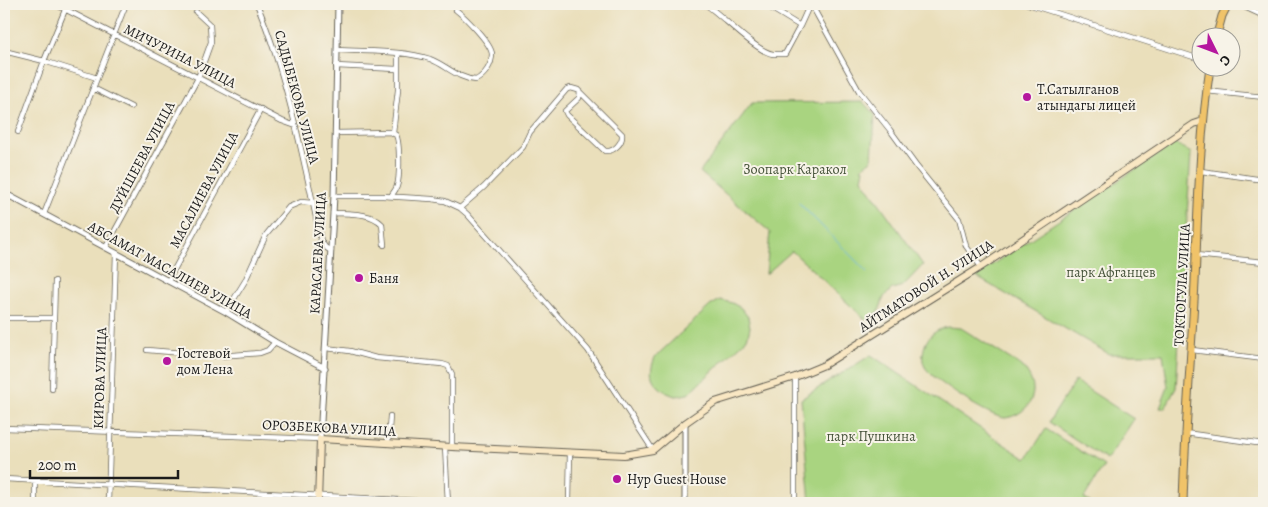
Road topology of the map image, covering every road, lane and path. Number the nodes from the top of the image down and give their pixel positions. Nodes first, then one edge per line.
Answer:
1 (55, 4) edge
2 (126, 4) edge
3 (257, 4) edge
4 (338, 4) edge
5 (705, 4) edge
6 (769, 4) edge
7 (811, 4) edge
8 (1028, 4) edge
9 (1228, 4) edge
10 (1238, 4) edge
11 (65, 10) junction
12 (456, 10) dead end
13 (196, 12) dead end
14 (1264, 16) edge
15 (800, 26) junction
16 (1219, 28) edge
17 (114, 35) junction
18 (4, 50) edge
19 (337, 50) junction
20 (398, 53) junction
21 (1190, 56) edge
22 (44, 61) junction
23 (336, 66) junction
24 (397, 69) junction
25 (97, 78) junction
26 (198, 78) junction
27 (1208, 78) edge
28 (93, 88) junction
29 (1206, 91) junction
30 (580, 92) junction
31 (1264, 97) edge
32 (130, 107) dead end
33 (261, 109) junction
34 (1203, 122) junction
35 (296, 126) junction
36 (18, 132) dead end
37 (335, 133) junction
38 (393, 133) junction
39 (1201, 171) junction
40 (1264, 180) edge
41 (4, 193) edge
42 (334, 196) junction
43 (391, 196) junction
44 (313, 203) junction
45 (460, 208) junction
46 (333, 213) junction
47 (44, 214) junction
48 (384, 245) dead end
49 (106, 247) junction
50 (331, 251) junction
51 (116, 253) junction
52 (1196, 255) junction
53 (1264, 262) edge
54 (981, 267) junction
55 (55, 281) dead end
56 (168, 281) junction
57 (226, 312) junction
58 (4, 318) edge
59 (54, 318) junction
60 (275, 342) junction
61 (326, 348) junction
62 (147, 350) dead end
63 (1192, 350) junction
64 (1264, 358) edge
65 (325, 368) junction
66 (795, 378) junction
67 (52, 389) dead end
68 (390, 416) dead end
69 (685, 422) junction
70 (4, 428) edge
71 (110, 432) junction
72 (1185, 433) junction
73 (320, 439) junction
74 (388, 443) junction
75 (1264, 444) edge
76 (449, 447) junction
77 (653, 450) junction
78 (570, 452) junction
79 (4, 479) edge
80 (35, 481) junction
81 (108, 485) junction
82 (318, 500) edge
83 (35, 503) edge
84 (108, 503) edge
85 (448, 503) edge
86 (457, 503) edge
87 (569, 503) edge
88 (685, 503) edge
89 (795, 503) edge
90 (1183, 503) edge

1 - 11 street, МИЧУРИНА УЛИЦА
2 - 17 street
3 - 35 street, САДЫБЕКОВА УЛИЦА
4 - 19 street, КАРАСАЕВА УЛИЦА
5 - 15 street
6 - 15 street
7 - 15 street
7 - 54 street
8 - 21 street
9 - 16 highway
10 - 14 street
11 - 17 street, МИЧУРИНА УЛИЦА
11 - 22 street
12 - 20 street
13 - 26 street, ДУЙШЕЕВА УЛИЦА
17 - 25 street
17 - 26 street, МИЧУРИНА УЛИЦА
18 - 22 street
19 - 20 street
19 - 23 street, КАРАСАЕВА УЛИЦА
20 - 24 street
22 - 25 street
22 - 36 street
23 - 24 street
23 - 37 street, КАРАСАЕВА УЛИЦА
24 - 38 street
25 - 28 street
26 - 33 street, МИЧУРИНА УЛИЦА
26 - 49 street, ДУЙШЕЕВА УЛИЦА
27 - 29 highway, ТОКТОГУЛА УЛИЦА
28 - 32 street
28 - 47 street
29 - 31 street
29 - 34 highway, ТОКТОГУЛА УЛИЦА
30 - 30 street
30 - 45 street
33 - 35 street, МИЧУРИНА УЛИЦА
33 - 56 street, МАСАЛИЕВА УЛИЦА
34 - 39 highway, ТОКТОГУЛА УЛИЦА
34 - 54 main road, АЙТМАТОВОЙ Н. УЛИЦА
35 - 44 street, САДЫБЕКОВА УЛИЦА
37 - 38 street
37 - 42 street, КАРАСАЕВА УЛИЦА
38 - 43 street
39 - 40 street
39 - 52 highway, ТОКТОГУЛА УЛИЦА
41 - 47 street, АБСАМАТ МАСАЛИЕВ УЛИЦА
42 - 43 street
42 - 46 street, КАРАСАЕВА УЛИЦА
43 - 45 street
44 - 50 street, САДЫБЕКОВА УЛИЦА
44 - 57 street
45 - 77 street
46 - 48 street
46 - 50 street, КАРАСАЕВА УЛИЦА
47 - 49 street, АБСАМАТ МАСАЛИЕВ УЛИЦА
49 - 51 street, АБСАМАТ МАСАЛИЕВ УЛИЦА
50 - 61 street, КАРАСАЕВА УЛИЦА
51 - 56 street, АБСАМАТ МАСАЛИЕВ УЛИЦА
51 - 71 street, КИРОВА УЛИЦА
52 - 53 street
52 - 63 highway, ТОКТОГУЛА УЛИЦА
54 - 66 main road, АЙТМАТОВОЙ Н. УЛИЦА
55 - 59 street
56 - 57 street, АБСАМАТ МАСАЛИЕВ УЛИЦА
57 - 60 street, АБСАМАТ МАСАЛИЕВ УЛИЦА
58 - 59 street
59 - 67 street
60 - 62 street
60 - 65 street, АБСАМАТ МАСАЛИЕВ УЛИЦА
61 - 65 street, КАРАСАЕВА УЛИЦА
61 - 76 street
63 - 64 street
63 - 72 highway, ТОКТОГУЛА УЛИЦА
65 - 73 street, КАРАСАЕВА УЛИЦА
66 - 69 main road, АЙТМАТОВОЙ Н. УЛИЦА
66 - 89 street
68 - 74 street
69 - 77 main road, АЙТМАТОВОЙ Н. УЛИЦА
69 - 88 street
70 - 71 street, ОРОЗБЕКОВА УЛИЦА
71 - 73 street, ОРОЗБЕКОВА УЛИЦА
71 - 81 street, КИРОВА УЛИЦА
72 - 75 street
72 - 90 highway, ТОКТОГУЛА УЛИЦА
73 - 74 main road, ОРОЗБЕКОВА УЛИЦА
73 - 82 main road, КАРАСАЕВА УЛИЦА
74 - 76 main road, ОРОЗБЕКОВА УЛИЦА
76 - 78 main road, ОРОЗБЕКОВА УЛИЦА
76 - 85 street
77 - 78 main road, ОРОЗБЕКОВА УЛИЦА
78 - 87 street
79 - 80 street
80 - 81 street
80 - 83 street
81 - 82 street
81 - 84 street, КИРОВА УЛИЦА
82 - 85 street
85 - 86 street

